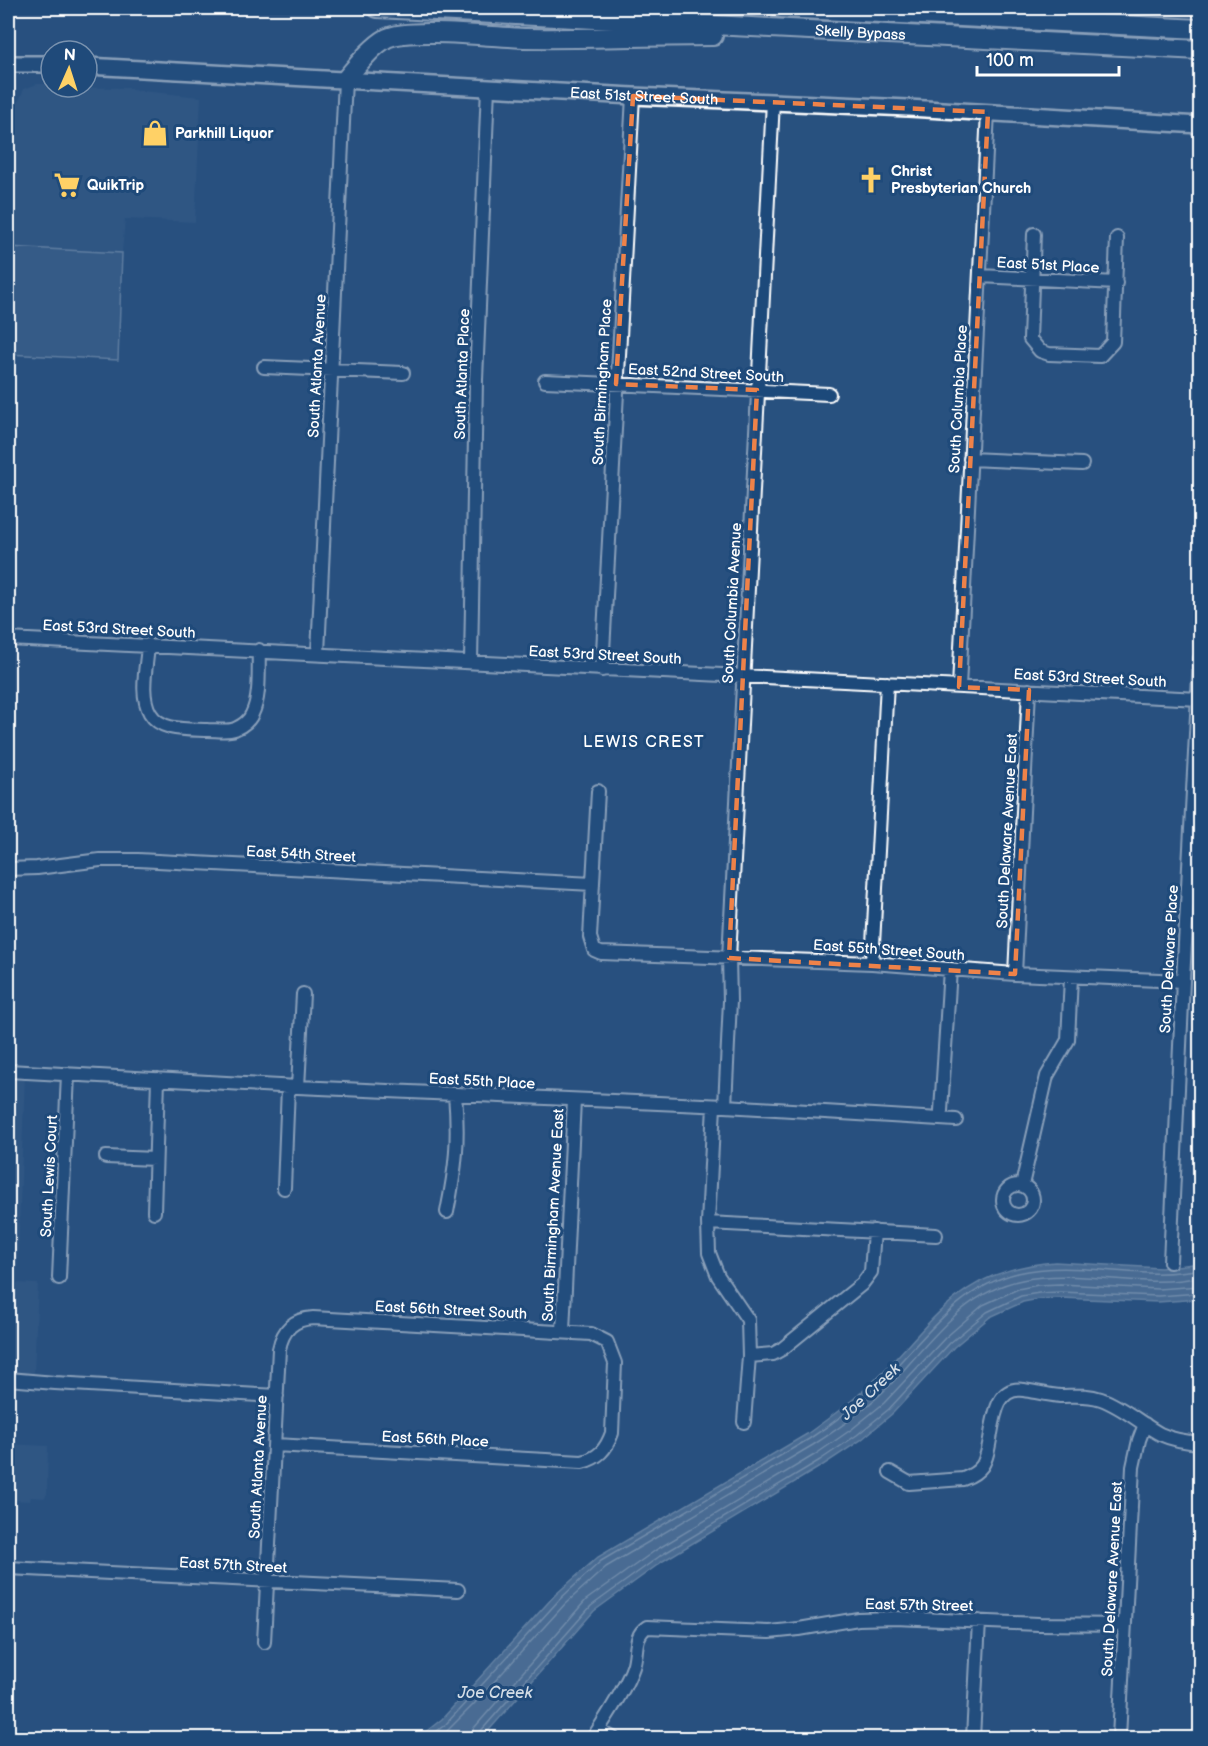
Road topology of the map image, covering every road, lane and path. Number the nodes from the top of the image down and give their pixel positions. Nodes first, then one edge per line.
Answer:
1 (377, 8) edge
2 (782, 8) edge
3 (1200, 29) edge
4 (885, 34) junction
5 (1200, 50) edge
6 (8, 64) edge
7 (39, 64) edge
8 (99, 67) edge
9 (345, 80) junction
10 (488, 87) junction
11 (633, 96) junction
12 (773, 101) junction
13 (988, 112) junction
14 (1200, 125) edge
15 (1034, 234) dead end
16 (1118, 238) dead end
17 (980, 276) junction
18 (1032, 279) junction
19 (1116, 283) junction
20 (264, 367) dead end
21 (332, 370) junction
22 (403, 373) dead end
23 (545, 381) dead end
24 (616, 384) junction
25 (757, 390) junction
26 (829, 394) dead end
27 (970, 459) junction
28 (1082, 464) dead end
29 (8, 639) edge
30 (148, 645) junction
31 (259, 651) junction
32 (318, 653) junction
33 (1200, 658) edge
34 (471, 662) junction
35 (602, 670) junction
36 (744, 677) junction
37 (886, 683) junction
38 (959, 687) junction
39 (1029, 690) junction
40 (1199, 698) edge
41 (598, 791) dead end
42 (8, 869) edge
43 (593, 884) junction
44 (729, 958) junction
45 (872, 963) junction
46 (950, 969) junction
47 (1015, 974) junction
48 (1071, 977) junction
49 (1182, 981) junction
50 (303, 994) dead end
51 (8, 1071) edge
52 (68, 1074) junction
53 (158, 1079) junction
54 (293, 1087) junction
55 (455, 1094) junction
56 (574, 1100) junction
57 (720, 1106) junction
58 (941, 1111) dead end
59 (956, 1120) dead end
60 (105, 1157) dead end
61 (155, 1159) junction
62 (1022, 1185) dead end
63 (284, 1188) dead end
64 (154, 1212) dead end
65 (447, 1212) dead end
66 (708, 1223) junction
67 (874, 1231) junction
68 (936, 1234) dead end
69 (1170, 1262) dead end
70 (58, 1278) dead end
71 (285, 1331) joint
72 (562, 1331) junction
73 (748, 1356) junction
74 (8, 1379) edge
75 (277, 1396) junction
76 (744, 1422) dead end
77 (1145, 1424) junction
78 (1200, 1443) edge
79 (275, 1445) junction
80 (593, 1459) joint
81 (890, 1472) dead end
82 (8, 1568) edge
83 (267, 1582) junction
84 (458, 1590) dead end
85 (979, 1621) junction
86 (1125, 1625) junction
87 (264, 1642) dead end
88 (596, 1734) edge
89 (613, 1738) edge
90 (974, 1738) edge
91 (1119, 1738) edge

1 - 4 highway, Skelly Bypass
2 - 3 highway, Skelly Bypass
4 - 5 highway, Skelly Bypass
4 - 9 highway
6 - 7 main road
8 - 9 main road, East 51st Street South
9 - 10 main road, East 51st Street South
9 - 21 street, South Atlanta Avenue
10 - 11 main road, East 51st Street South
10 - 34 street, South Atlanta Place
11 - 12 main road, East 51st Street South
11 - 24 street, South Birmingham Place
12 - 13 main road, East 51st Street South
12 - 25 street, South Columbia Avenue
13 - 14 main road, East 51st Street South
13 - 17 street, South Columbia Place
15 - 18 street
16 - 19 street
17 - 18 street, East 51st Place
17 - 27 street, South Columbia Place
18 - 19 street, East 51st Place
18 - 19 street
20 - 21 street
21 - 22 street
21 - 32 street, South Atlanta Avenue
23 - 24 street, East 52nd Street South
24 - 25 street, East 52nd Street South
24 - 35 street, South Birmingham Place
25 - 26 street, East 52nd Street South
25 - 36 street, South Columbia Avenue
27 - 28 street
27 - 38 street, South Columbia Place
29 - 30 street, East 53rd Street South
30 - 31 street, East 53rd Street South
30 - 31 street
31 - 32 street, East 53rd Street South
32 - 34 street, East 53rd Street South
33 - 40 street, South Delaware Place
34 - 35 street, East 53rd Street South
35 - 36 street, East 53rd Street South
36 - 37 street, East 53rd Street South
36 - 44 street, South Columbia Avenue
37 - 38 street, East 53rd Street South
37 - 45 street
38 - 39 street, East 53rd Street South
39 - 40 street, East 53rd Street South
39 - 47 street, South Delaware Avenue East
40 - 49 street, South Delaware Place
41 - 43 street
42 - 43 street, East 54th Street
43 - 44 street, East 55th Street South
44 - 45 street, East 55th Street South
44 - 57 street, South Columbia Avenue
45 - 46 street, East 55th Street South
46 - 47 street, East 55th Street South
46 - 58 street
47 - 48 street, East 55th Street South
48 - 49 street, East 55th Street South
48 - 62 street
49 - 69 street, South Delaware Place
50 - 54 street
51 - 52 street, East 55th Place
52 - 53 street, East 55th Place
52 - 70 street, South Lewis Court
53 - 54 street, East 55th Place
53 - 61 street
54 - 55 street, East 55th Place
54 - 63 street
55 - 56 street, East 55th Place
55 - 65 street
56 - 57 street, East 55th Place
56 - 72 street, South Birmingham Avenue East
57 - 59 street, East 55th Place
57 - 66 street, South Columbia Avenue
60 - 61 street
61 - 64 street
66 - 67 street
66 - 73 street, South Columbia Avenue
67 - 68 street
67 - 73 street
71 - 72 street, East 56th Street South
71 - 75 street, South Atlanta Avenue
72 - 80 street, East 56th Street South
73 - 76 street, South Columbia Avenue
74 - 75 street
75 - 79 street, South Atlanta Avenue
77 - 78 street
77 - 81 street
77 - 86 street, South Delaware Avenue East
79 - 80 street, East 56th Place
79 - 83 street, South Atlanta Avenue
82 - 83 street, East 57th Street
83 - 84 street, East 57th Street
83 - 87 street, South Atlanta Avenue
85 - 86 street, East 57th Street
85 - 88 street, East 57th Street
85 - 90 street
86 - 91 street, South Delaware Avenue East
88 - 89 street

